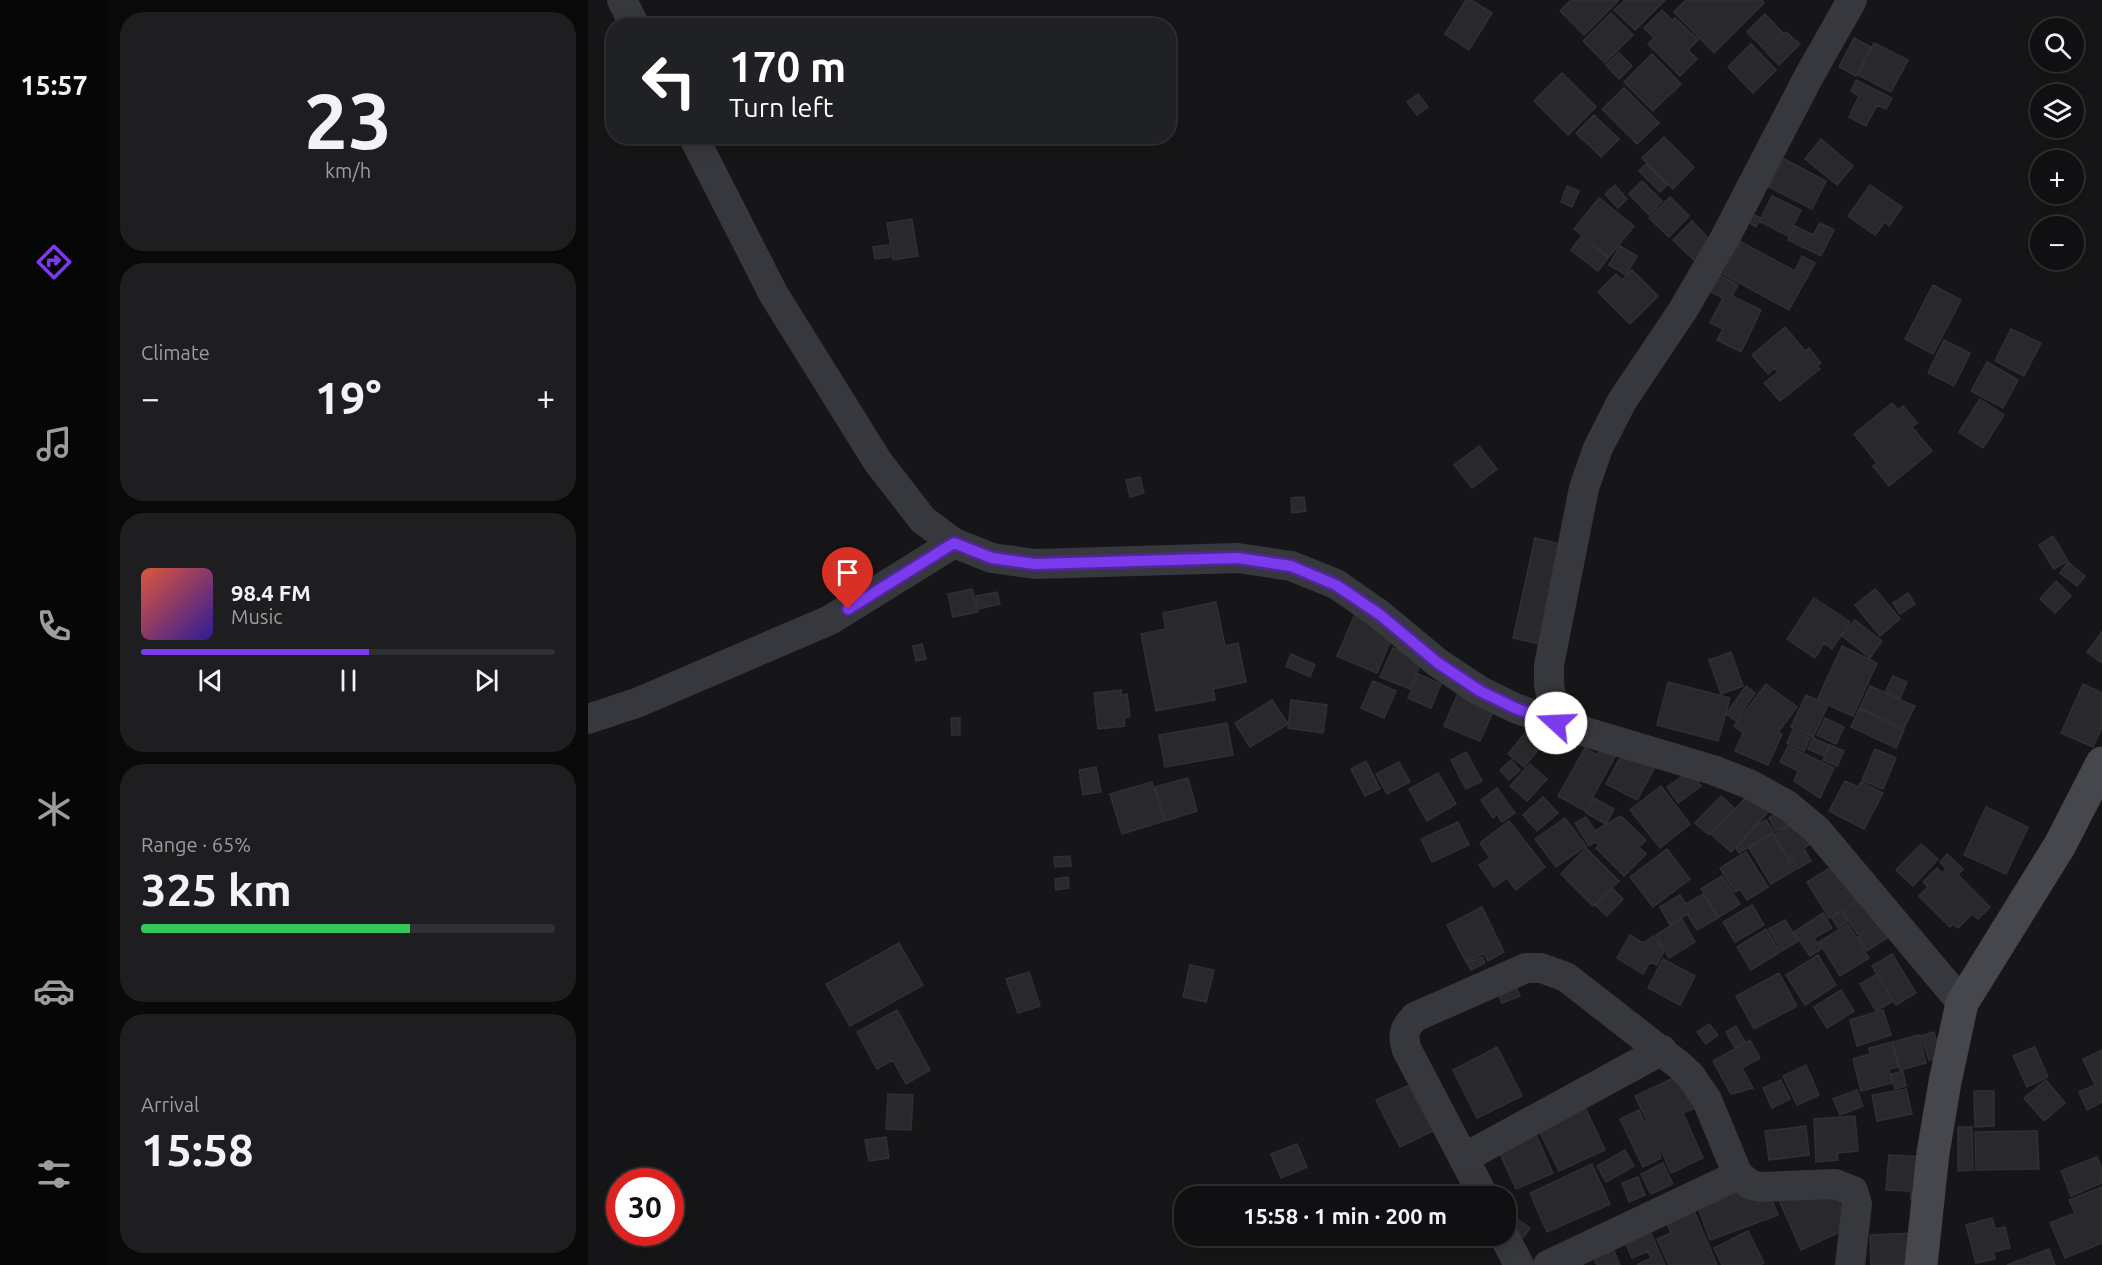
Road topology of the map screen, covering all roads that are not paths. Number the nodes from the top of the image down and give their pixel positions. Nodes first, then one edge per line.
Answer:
1 (622, 0) edge
2 (1852, 0) edge
3 (631, 18) edge
4 (697, 144) edge
5 (954, 543) junction
6 (588, 719) edge
7 (1556, 723) junction
8 (2102, 763) edge
9 (1962, 1003) junction
10 (1662, 1050) junction
11 (1464, 1158) junction
12 (1738, 1175) junction
13 (1478, 1186) edge
14 (1509, 1246) edge
15 (1846, 1264) edge
16 (1519, 1265) edge
17 (1548, 1265) edge
18 (1921, 1265) edge

1 - 3 street
2 - 7 street
4 - 5 street
5 - 6 street
5 - 7 street
7 - 9 street
8 - 9 street
9 - 18 street
10 - 11 street
10 - 11 street
10 - 12 street
11 - 13 street
12 - 15 street
12 - 17 street
14 - 16 street

